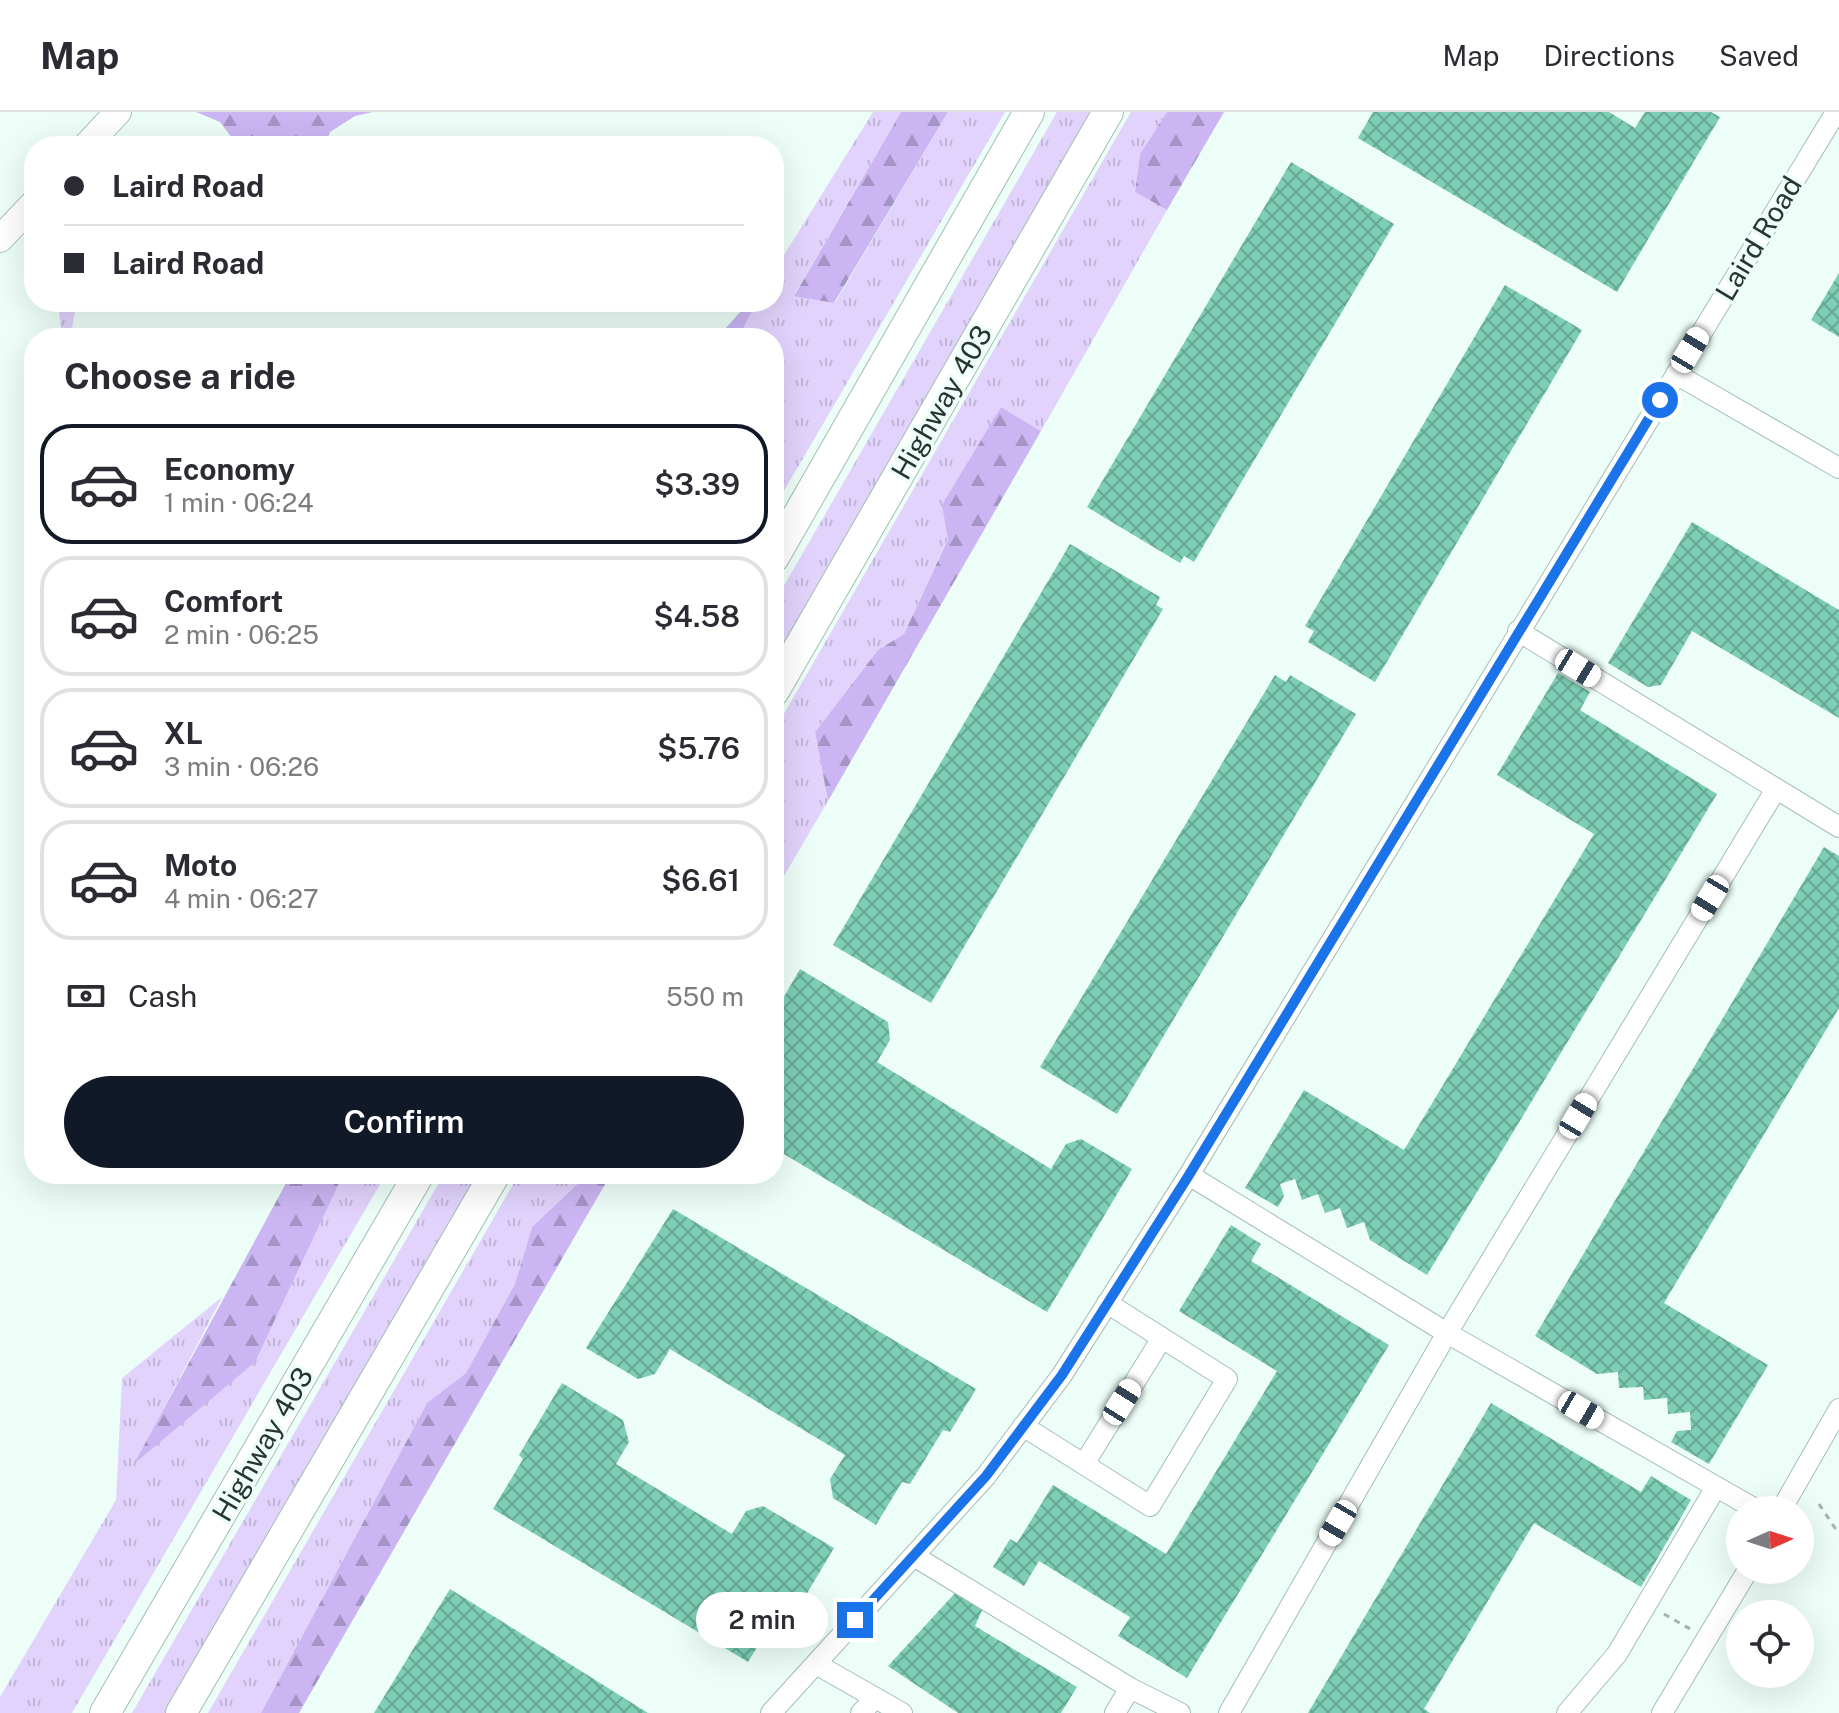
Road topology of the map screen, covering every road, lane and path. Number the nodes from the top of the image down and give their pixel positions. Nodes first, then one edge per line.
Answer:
1 (118, 112) edge
2 (1029, 112) edge
3 (1108, 112) edge
4 (1836, 112) edge
5 (95, 136) edge
6 (24, 214) edge
7 (0, 239) edge
8 (1676, 374) junction
9 (1839, 468) edge
10 (784, 540) edge
11 (1518, 631) junction
12 (784, 674) edge
13 (1776, 789) junction
14 (1839, 827) edge
15 (1189, 1175) junction
16 (413, 1184) edge
17 (489, 1184) edge
18 (1107, 1303) junction
19 (1447, 1333) junction
20 (1162, 1338) junction
21 (1839, 1409) edge
22 (1023, 1426) junction
23 (1084, 1464) junction
24 (1716, 1487) junction
25 (1732, 1496) edge
26 (1789, 1496) edge
27 (1819, 1504) dead end
28 (1839, 1534) edge
29 (914, 1556) junction
30 (1740, 1584) edge
31 (1647, 1605) junction
32 (1708, 1639) junction
33 (816, 1664) junction
34 (1130, 1688) junction
35 (868, 1705) edge
36 (105, 1713) edge
37 (181, 1713) edge
38 (771, 1713) edge
39 (902, 1713) edge
40 (1115, 1713) edge
41 (1180, 1713) edge
42 (1229, 1713) edge
43 (1567, 1713) edge
44 (1662, 1713) edge

1 - 5 main road
2 - 10 highway
3 - 12 highway, Highway 403
4 - 8 street, Laird Road
6 - 7 main road
8 - 9 street
8 - 11 street, Laird Road
11 - 13 street
11 - 15 street, Laird Road
13 - 14 street
13 - 19 street
15 - 18 street, Laird Road
15 - 19 street
16 - 36 highway, Highway 403
17 - 37 highway
18 - 20 street
18 - 22 street, Laird Road
19 - 24 street
19 - 42 street
20 - 23 street
20 - 23 street
21 - 26 street
22 - 23 street
22 - 29 street, Laird Road
24 - 25 street
24 - 31 street
27 - 28 path
29 - 33 street, Laird Road
29 - 34 street
30 - 32 street
31 - 32 path
31 - 43 street
32 - 44 street
33 - 35 street
33 - 38 street, Laird Road
34 - 40 street
34 - 41 street
35 - 39 street

